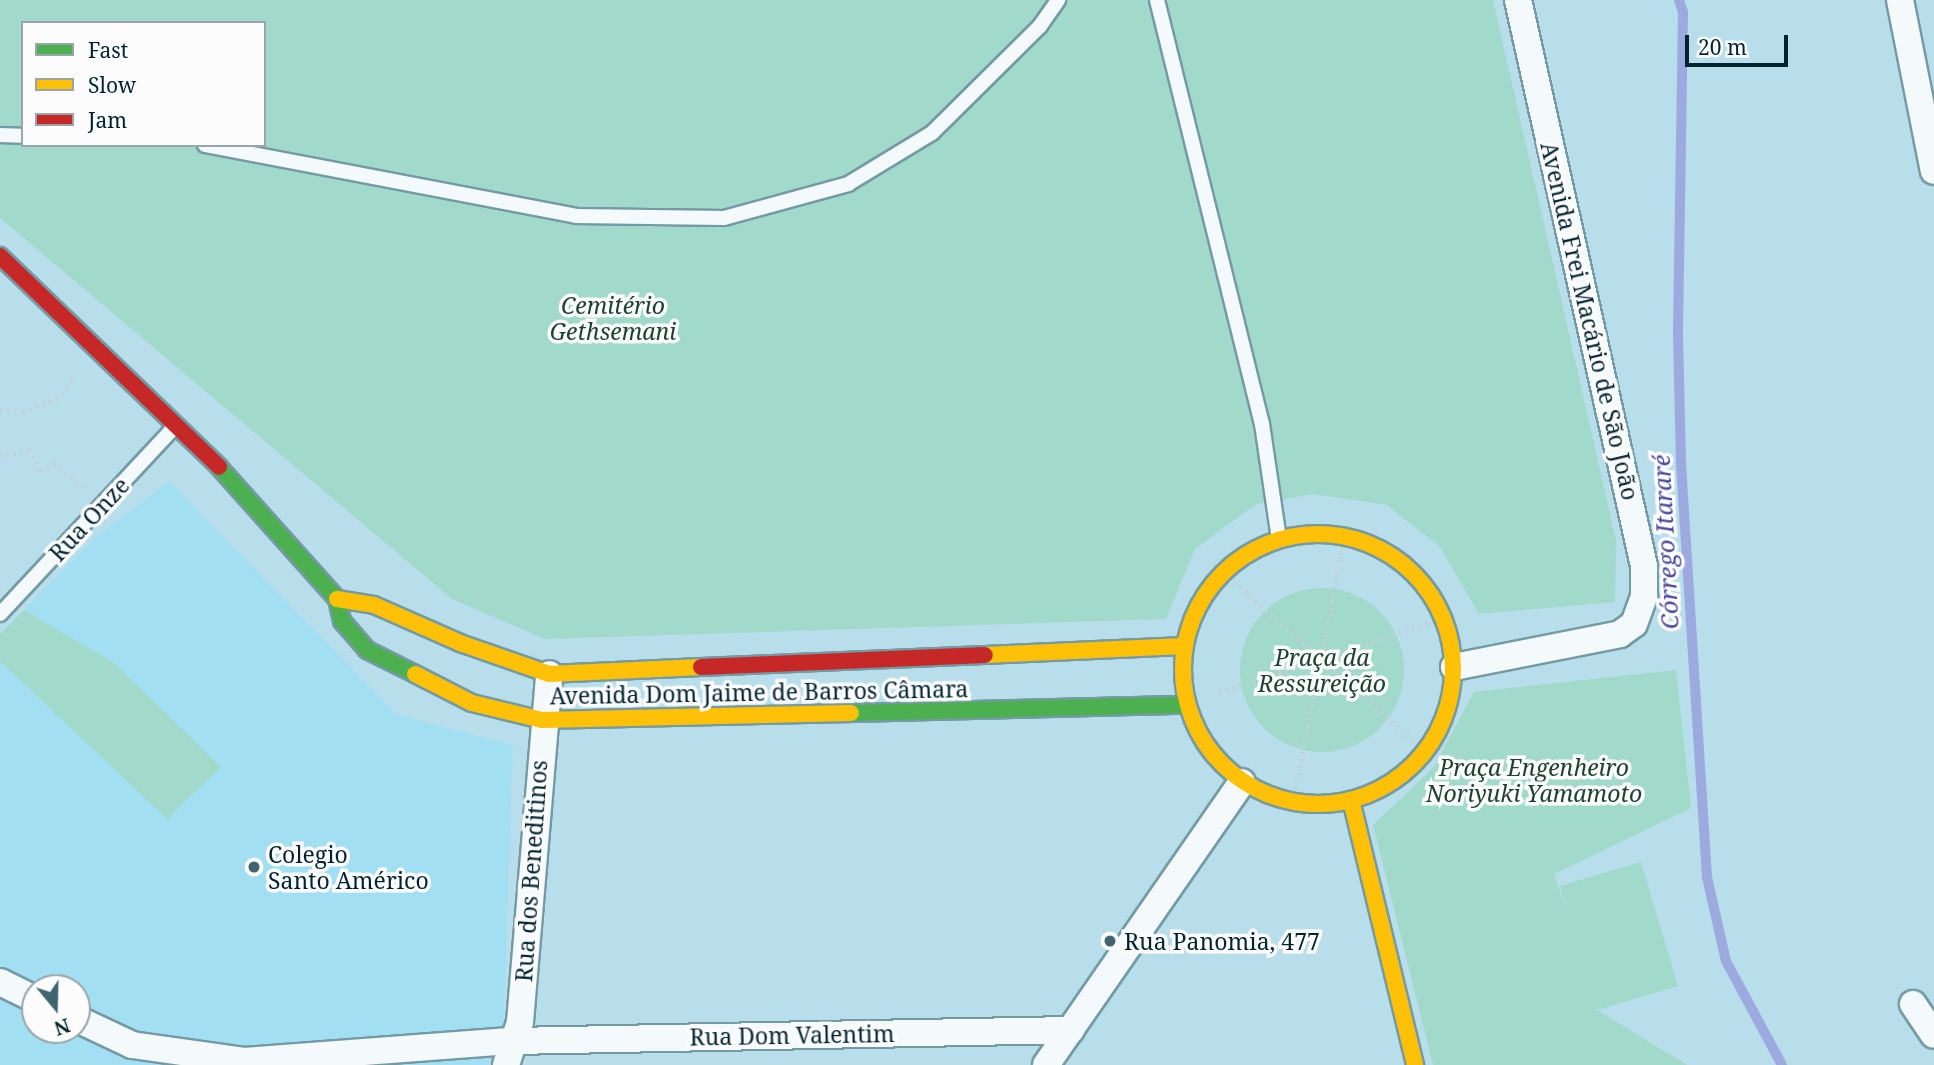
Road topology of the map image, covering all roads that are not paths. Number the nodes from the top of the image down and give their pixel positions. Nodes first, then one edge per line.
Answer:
1 (1058, 0) edge
2 (1157, 0) edge
3 (1518, 0) edge
4 (1900, 0) edge
5 (0, 135) edge
6 (21, 136) edge
7 (1931, 141) edge
8 (215, 147) edge
9 (1934, 171) edge
10 (0, 256) edge
11 (177, 424) junction
12 (1279, 539) junction
13 (337, 599) junction
14 (0, 614) edge
15 (1184, 646) junction
16 (1454, 667) junction
17 (549, 674) junction
18 (1186, 705) junction
19 (542, 720) junction
20 (1242, 782) junction
21 (1351, 800) junction
22 (0, 982) edge
23 (21, 992) edge
24 (1913, 1004) dead end
25 (91, 1026) edge
26 (1071, 1030) junction
27 (1934, 1035) edge
28 (510, 1053) edge
29 (1046, 1065) edge
30 (1415, 1065) edge

1 - 8 lane
2 - 12 lane
3 - 16 street, Avenida Frei Macário de São João
4 - 7 street
5 - 6 lane
7 - 9 street
10 - 11 street, Avenida Dom Jaime de Barros Câmara
11 - 13 street, Avenida Dom Jaime de Barros Câmara
11 - 14 lane, Rua Onze
12 - 15 street
12 - 16 street
13 - 17 street, Avenida Dom Jaime de Barros Câmara
13 - 19 street, Avenida Dom Jaime de Barros Câmara
15 - 17 street, Avenida Dom Jaime de Barros Câmara
15 - 18 street
16 - 21 street
17 - 19 street, Rua dos Beneditinos
18 - 19 street, Avenida Dom Jaime de Barros Câmara
18 - 20 street
19 - 28 street, Rua dos Beneditinos
20 - 21 street
20 - 26 street
21 - 30 street
22 - 23 street
24 - 27 street
25 - 28 street, Rua Dom Valentim
26 - 28 street, Rua Dom Valentim
26 - 29 street

